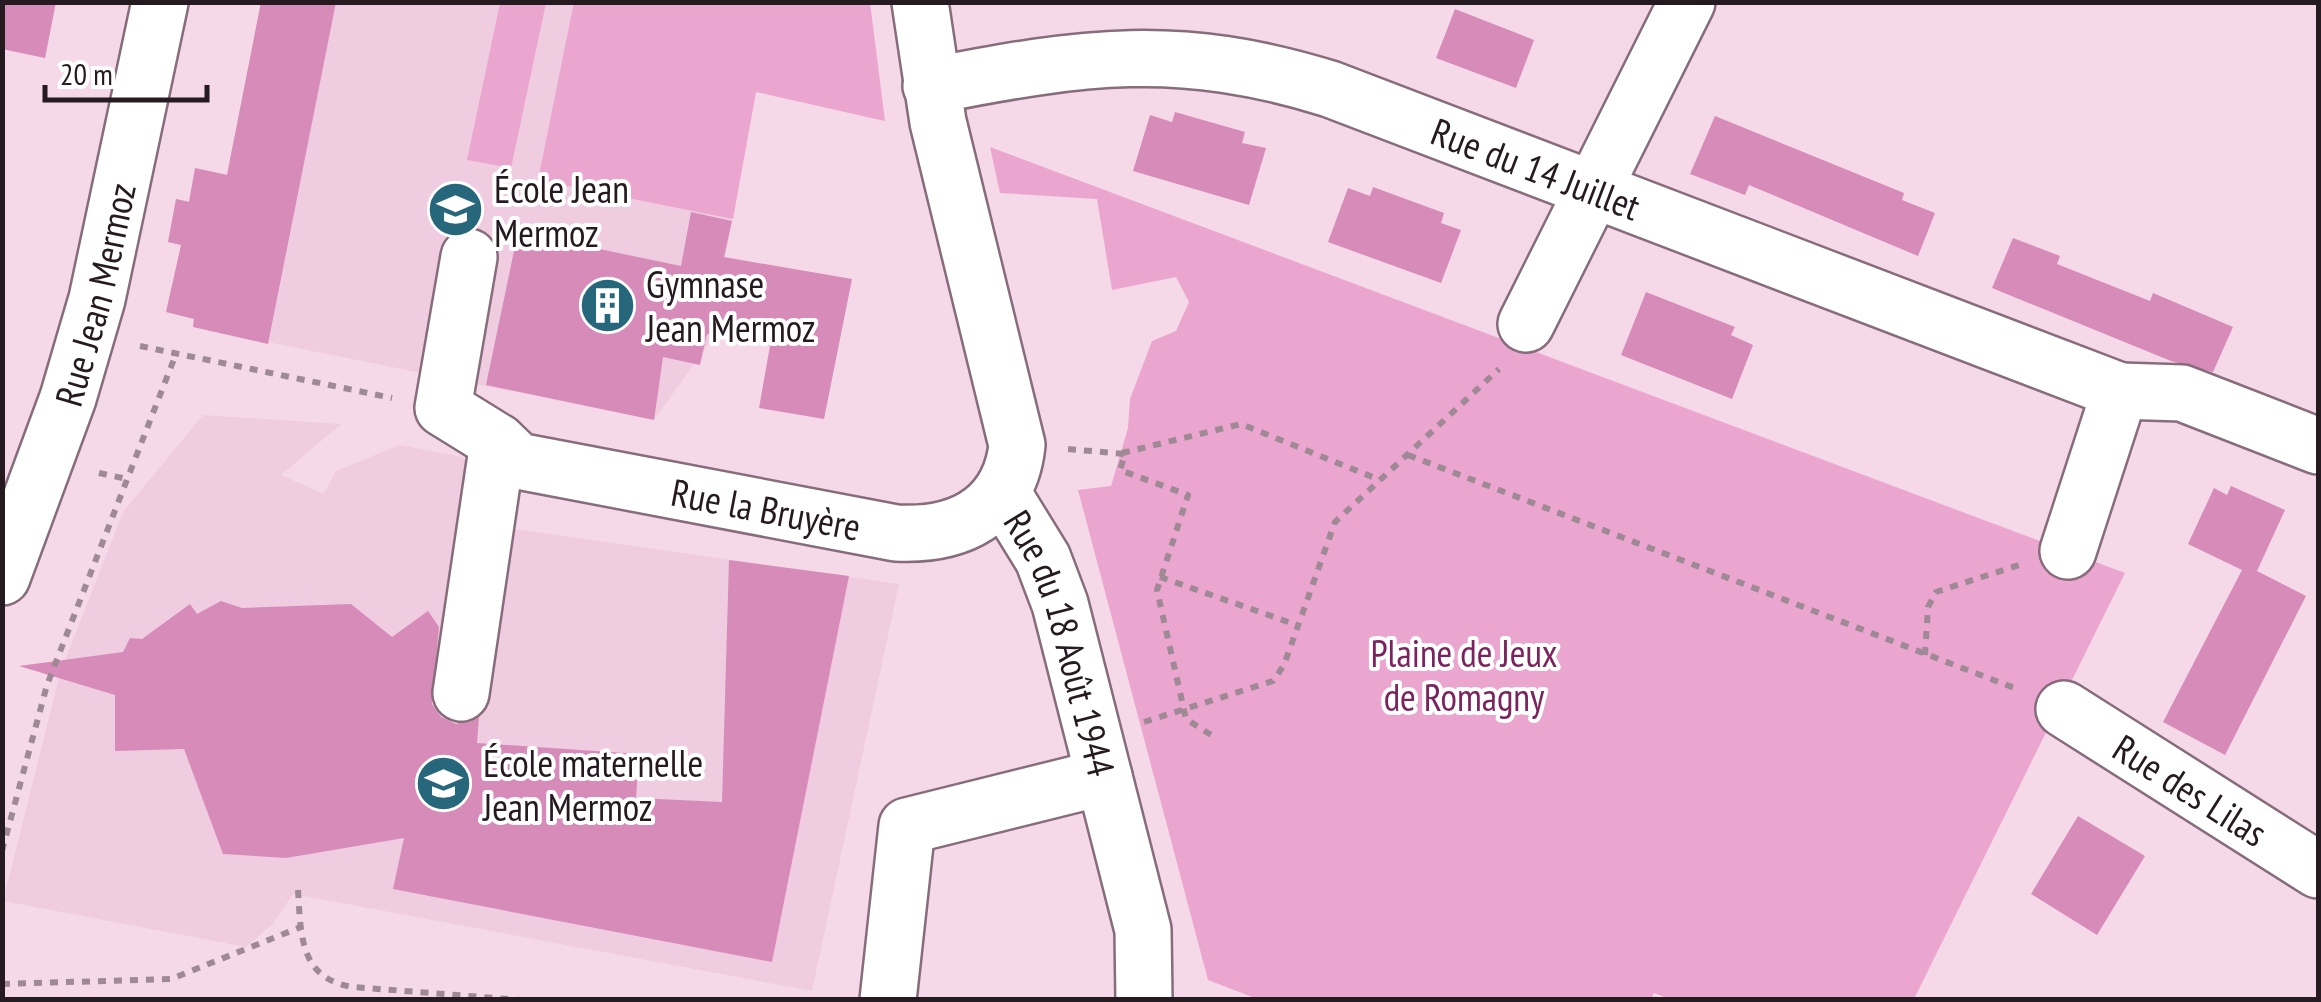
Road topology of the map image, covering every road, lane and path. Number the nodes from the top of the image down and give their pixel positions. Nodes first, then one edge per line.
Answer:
1 (160, 2) edge
2 (920, 2) edge
3 (1687, 2) edge
4 (931, 86) junction
5 (1593, 190) junction
6 (470, 257) dead end
7 (1526, 324) joint
8 (87, 335) junction
9 (176, 354) junction
10 (2120, 391) junction
11 (442, 408) junction
12 (2318, 446) edge
13 (508, 452) junction
14 (1408, 455) junction
15 (1380, 480) junction
16 (1003, 494) junction
17 (2068, 552) joint
18 (1160, 576) junction
19 (2, 577) edge
20 (1297, 625) junction
21 (1925, 655) junction
22 (461, 693) dead end
23 (2064, 709) joint
24 (1184, 712) junction
25 (1216, 738) dead end
26 (1099, 756) junction
27 (2, 851) edge
28 (2318, 870) edge
29 (298, 890) dead end
30 (301, 926) junction
31 (2, 984) edge
32 (1145, 995) edge
33 (521, 1000) edge
34 (888, 1000) edge

1 - 8 street, Rue Jean Mermoz
2 - 4 street, Rue du 18 Août 1944
3 - 5 street
4 - 5 street, Rue du 14 Juillet
4 - 16 street, Rue du 18 Août 1944
5 - 7 street
5 - 10 street, Rue du 14 Juillet
6 - 11 street
7 - 14 path
8 - 9 path
8 - 19 street, Rue Jean Mermoz
9 - 11 path
9 - 27 path
10 - 12 street, Rue du 14 Juillet
10 - 17 street
11 - 13 street
13 - 16 street, Rue la Bruyère
13 - 22 street
14 - 15 path
14 - 21 path
15 - 18 path
15 - 20 path
16 - 26 street, Rue du 18 Août 1944
17 - 21 path
18 - 20 path
18 - 24 path
20 - 24 path
21 - 23 path
23 - 28 street, Rue des Lilas
24 - 25 path
24 - 26 path
26 - 32 street, Rue du 18 Août 1944
26 - 34 street
29 - 30 path
30 - 31 path
30 - 33 path

